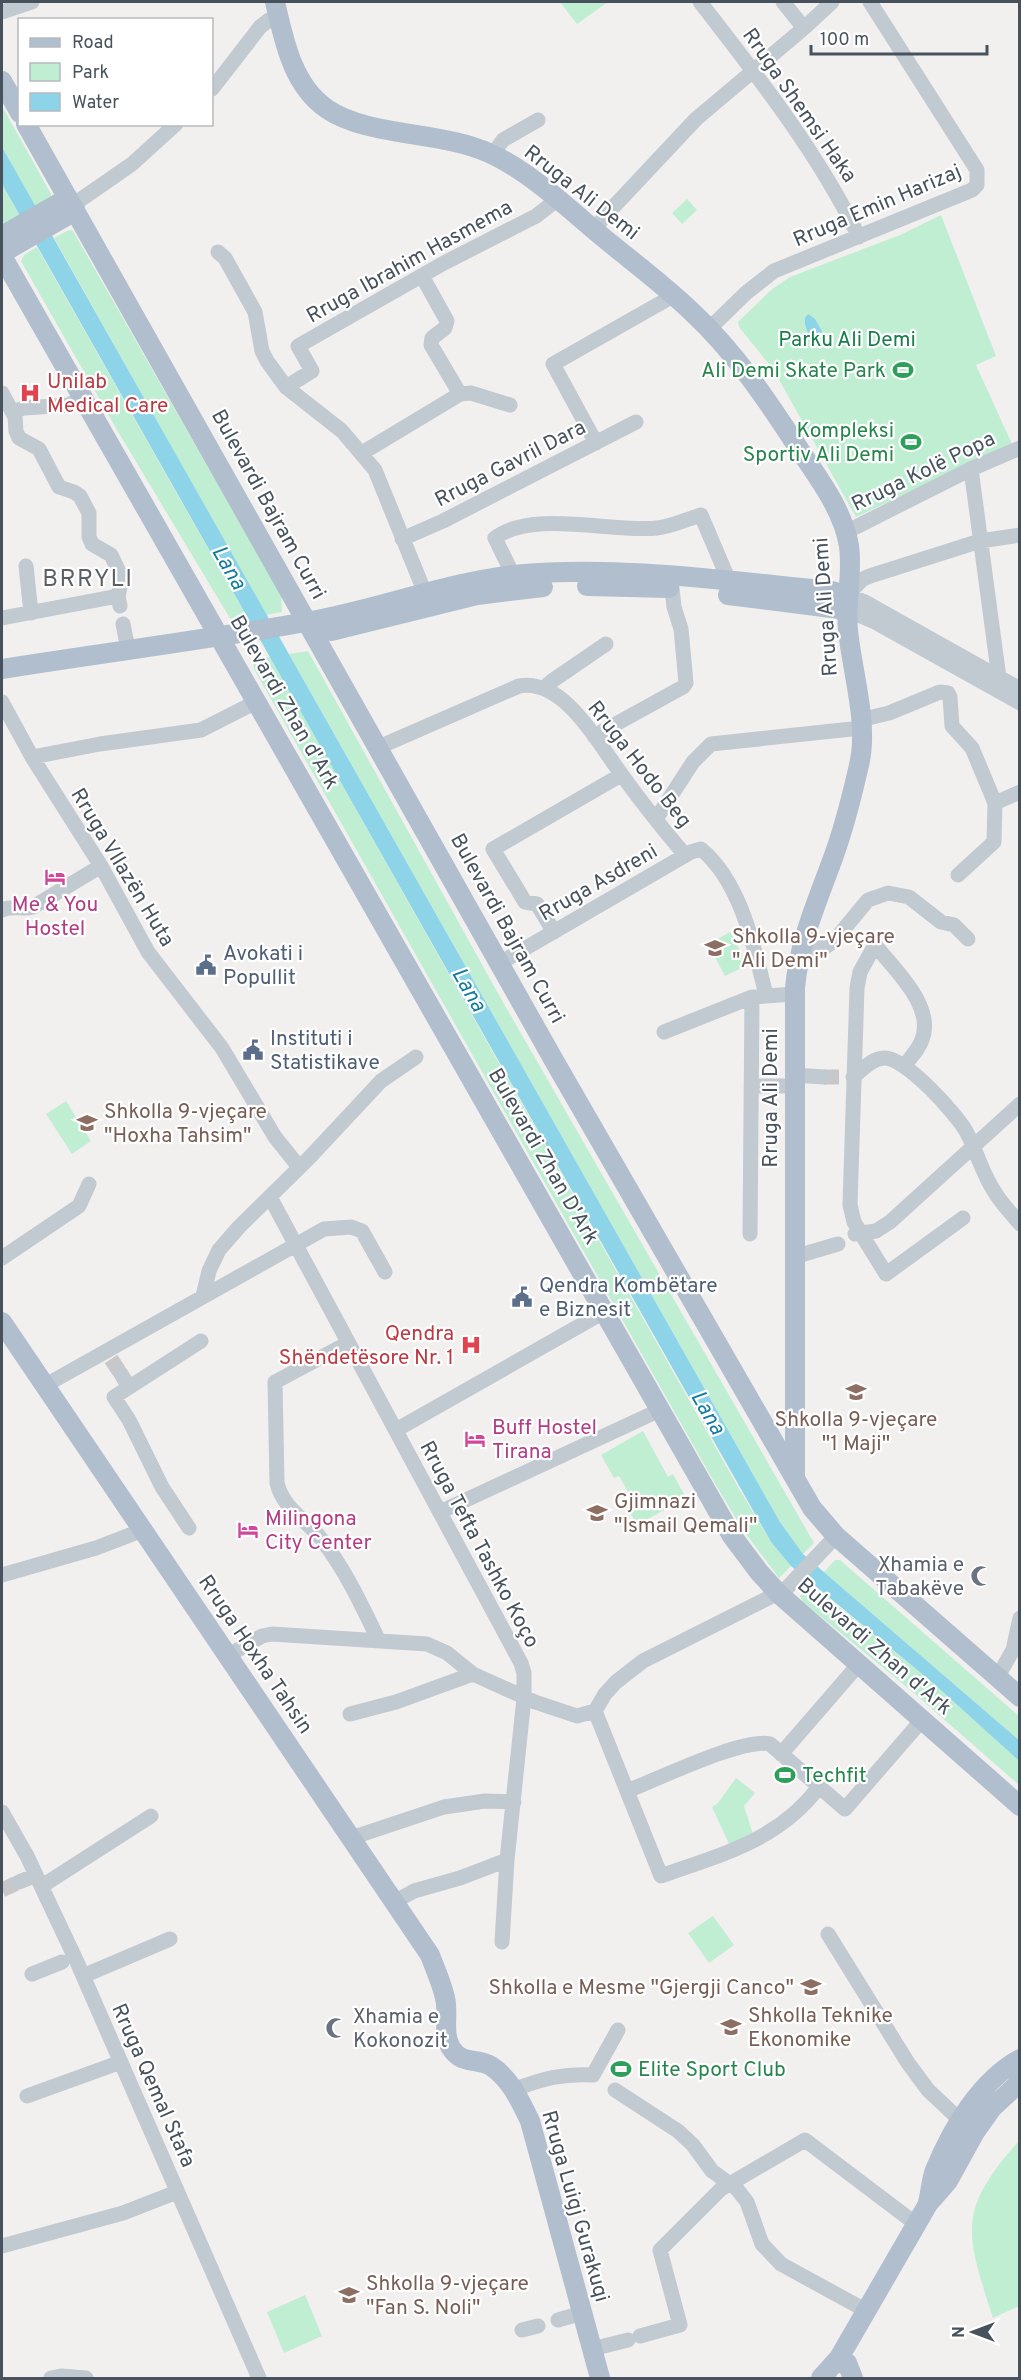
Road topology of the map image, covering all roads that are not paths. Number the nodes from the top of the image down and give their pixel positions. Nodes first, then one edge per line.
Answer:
1 (700, 2) edge
2 (783, 2) edge
3 (832, 2) edge
4 (870, 2) edge
5 (24, 3) edge
6 (277, 6) edge
7 (2, 12) edge
8 (804, 28) junction
9 (752, 70) junction
10 (2, 81) edge
11 (213, 88) edge
12 (18, 109) edge
13 (538, 120) dead end
14 (27, 126) edge
15 (175, 126) edge
16 (493, 154) junction
17 (558, 199) junction
18 (69, 206) junction
19 (594, 230) junction
20 (859, 237) junction
21 (6, 244) edge
22 (218, 252) dead end
23 (422, 276) junction
24 (673, 296) junction
25 (709, 329) junction
26 (286, 387) junction
27 (2, 393) edge
28 (460, 394) junction
29 (82, 397) junction
30 (510, 405) dead end
31 (12, 412) junction
32 (636, 422) dead end
33 (596, 443) junction
34 (1020, 448) edge
35 (362, 453) junction
36 (970, 469) junction
37 (846, 532) junction
38 (1020, 535) edge
39 (402, 540) junction
40 (980, 541) junction
41 (26, 566) dead end
42 (513, 575) junction
43 (729, 581) junction
44 (672, 588) junction
45 (425, 593) junction
46 (847, 603) junction
47 (32, 613) junction
48 (2, 618) edge
49 (123, 624) dead end
50 (302, 630) junction
51 (222, 642) junction
52 (606, 644) dead end
53 (128, 649) junction
54 (2, 669) edge
55 (999, 678) junction
56 (2, 682) edge
57 (544, 688) junction
58 (1020, 689) edge
59 (2, 702) edge
60 (256, 702) junction
61 (1020, 703) edge
62 (861, 724) junction
63 (594, 736) junction
64 (379, 747) junction
65 (32, 757) junction
66 (621, 775) junction
67 (1020, 792) edge
68 (995, 803) junction
69 (656, 819) junction
70 (685, 855) junction
71 (101, 866) junction
72 (958, 876) dead end
73 (2, 910) edge
74 (554, 932) junction
75 (968, 939) dead end
76 (801, 949) junction
77 (500, 963) junction
78 (795, 994) junction
79 (759, 996) junction
80 (664, 1032) dead end
81 (454, 1048) joint
82 (416, 1057) dead end
83 (905, 1065) junction
84 (824, 1077) tunnel mouth
85 (850, 1077) junction
86 (794, 1081) junction
87 (751, 1086) junction
88 (1020, 1104) edge
89 (974, 1146) junction
90 (299, 1167) junction
91 (89, 1184) dead end
92 (270, 1197) junction
93 (963, 1218) dead end
94 (1020, 1224) edge
95 (750, 1234) dead end
96 (858, 1234) junction
97 (295, 1243) junction
98 (838, 1244) dead end
99 (794, 1257) junction
100 (2, 1258) edge
101 (385, 1272) dead end
102 (202, 1296) junction
103 (604, 1312) junction
104 (2, 1322) edge
105 (201, 1341) dead end
106 (348, 1343) junction
107 (44, 1386) junction
108 (660, 1410) junction
109 (795, 1416) junction
110 (396, 1430) junction
111 (766, 1431) junction
112 (795, 1481) junction
113 (715, 1508) joint
114 (440, 1512) junction
115 (189, 1528) dead end
116 (143, 1530) junction
117 (836, 1536) junction
118 (2, 1575) edge
119 (785, 1589) junction
120 (1020, 1618) edge
121 (379, 1641) junction
122 (1018, 1641) edge
123 (227, 1656) junction
124 (859, 1664) junction
125 (473, 1674) junction
126 (998, 1678) junction
127 (1020, 1697) edge
128 (524, 1698) junction
129 (594, 1711) junction
130 (350, 1714) dead end
131 (922, 1720) junction
132 (781, 1754) junction
133 (819, 1787) junction
134 (627, 1791) junction
135 (514, 1802) junction
136 (1020, 1806) edge
137 (2, 1812) edge
138 (151, 1816) dead end
139 (351, 1838) junction
140 (507, 1860) junction
141 (39, 1881) junction
142 (19, 1882) tunnel mouth
143 (394, 1902) junction
144 (828, 1934) dead end
145 (170, 1939) dead end
146 (502, 1942) dead end
147 (68, 1959) junction
148 (32, 1974) dead end
149 (83, 1976) junction
150 (618, 2030) dead end
151 (1020, 2059) edge
152 (121, 2062) junction
153 (483, 2062) joint
154 (1020, 2082) edge
155 (515, 2090) junction
156 (615, 2090) dead end
157 (27, 2096) dead end
158 (961, 2121) junction
159 (729, 2184) junction
160 (177, 2192) junction
161 (928, 2204) junction
162 (916, 2224) junction
163 (2, 2246) edge
164 (865, 2310) junction
165 (582, 2313) junction
166 (558, 2320) dead end
167 (538, 2326) dead end
168 (522, 2330) dead end
169 (592, 2349) junction
170 (839, 2358) junction
171 (51, 2379) edge
172 (86, 2379) edge
173 (259, 2379) edge
174 (600, 2379) edge
175 (821, 2379) edge
176 (853, 2379) edge

1 - 9 street, Rruga Shemsi Haka
2 - 8 street
3 - 8 street
4 - 20 street, Rruga Emin Harizaj
5 - 7 street
6 - 11 street
6 - 16 main road, Rruga Ali Demi
8 - 9 street
9 - 19 street
9 - 20 street, Rruga Shemsi Haka
10 - 12 main road
13 - 16 street
14 - 18 main road, Bulevardi Bajram Curri
15 - 18 street
16 - 17 main road, Rruga Ali Demi
17 - 19 main road, Rruga Ali Demi
17 - 23 street, Rruga Ibrahim Hasmema
18 - 21 main road
18 - 50 main road, Bulevardi Bajram Curri
19 - 24 main road, Rruga Ali Demi
20 - 25 street, Rruga Emin Harizaj
21 - 29 main road, Bulevardi Zhan d'Ark
22 - 26 street
23 - 26 street, Rruga Ibrahim Hasmema
23 - 28 street
24 - 25 main road, Rruga Ali Demi
24 - 33 street
25 - 37 main road, Rruga Ali Demi
26 - 35 street
27 - 31 street
28 - 30 street
28 - 35 street
29 - 31 street
29 - 51 main road, Bulevardi Zhan d'Ark
31 - 47 street
32 - 33 street, Rruga Gavril Dara
33 - 39 street, Rruga Gavril Dara
34 - 36 street, Rruga Kolë Popa
35 - 39 street
36 - 37 street, Rruga Kolë Popa
36 - 40 street
37 - 46 main road, Rruga Ali Demi
38 - 40 street
39 - 45 street
40 - 46 street
40 - 55 street
41 - 47 street
42 - 43 main road
42 - 43 street
42 - 45 main road
43 - 46 main road
44 - 46 main road
44 - 50 main road
44 - 63 street
45 - 50 main road
46 - 55 street
46 - 61 street
46 - 62 main road, Rruga Ali Demi
47 - 48 street
49 - 53 street
50 - 51 main road
50 - 64 main road, Bulevardi Bajram Curri
51 - 53 main road
51 - 56 main road
51 - 60 main road, Bulevardi Zhan d'Ark
52 - 57 street
53 - 54 main road
55 - 58 street
57 - 63 street, Rruga Hodo Beg
57 - 64 street, Rruga Hodo Beg
59 - 65 street, Rruga Vllazën Huta
60 - 65 street
60 - 81 main road, Bulevardi Zhan d'Ark
62 - 68 street
62 - 69 street
62 - 76 main road, Rruga Ali Demi
63 - 66 street, Rruga Hodo Beg
64 - 77 main road, Bulevardi Bajram Curri
65 - 71 street, Rruga Vllazën Huta
66 - 69 street, Rruga Hodo Beg
66 - 74 street
67 - 68 street
68 - 72 street
69 - 70 street, Rruga Hodo Beg
70 - 74 street, Rruga Asdreni
70 - 79 street, Rruga Hodo Beg
71 - 73 street
71 - 90 street, Rruga Vllazën Huta
74 - 77 street, Rruga Asdreni
75 - 76 street
76 - 78 main road, Rruga Ali Demi
77 - 111 main road, Bulevardi Bajram Curri
78 - 79 street
78 - 86 main road, Rruga Ali Demi
79 - 80 street
79 - 87 street
81 - 103 main road, Bulevardi Zhan D'Ark
82 - 90 street
83 - 85 street
83 - 85 street
83 - 89 street
84 - 86 street
85 - 96 street
86 - 87 street
86 - 99 main road, Rruga Ali Demi
87 - 95 street
88 - 89 street
89 - 94 street
89 - 96 street
90 - 92 street
91 - 100 street
92 - 97 street, Rruga Tefta Tashko Koço
92 - 102 street
93 - 96 street
97 - 101 street
97 - 102 street
97 - 106 street, Rruga Tefta Tashko Koço
98 - 99 street
99 - 109 main road, Rruga Ali Demi
102 - 107 street
103 - 108 main road, Bulevardi Zhan D'Ark
103 - 110 street
104 - 107 main road, Rruga Hoxha Tahsin
105 - 115 street
106 - 110 street, Rruga Tefta Tashko Koço
106 - 121 street
107 - 116 main road, Rruga Hoxha Tahsin
108 - 113 main road, Bulevardi Zhan D'Ark
108 - 114 street
109 - 111 main road
109 - 112 main road, Rruga Ali Demi
110 - 114 street, Rruga Tefta Tashko Koço
111 - 112 main road, Bulevardi Bajram Curri
112 - 117 main road, Bulevardi Bajram Curri
113 - 119 main road, Bulevardi Zhan d'Ark
114 - 128 street, Rruga Tefta Tashko Koço
116 - 118 street
116 - 123 main road, Rruga Hoxha Tahsin
117 - 119 street
117 - 126 main road, Bulevardi Bajram Curri
119 - 124 main road, Bulevardi Zhan d'Ark
119 - 129 street
120 - 122 street
121 - 123 street
121 - 125 street
122 - 126 street
123 - 139 main road, Rruga Hoxha Tahsin
124 - 131 main road, Bulevardi Zhan d'Ark
124 - 132 street
125 - 128 street
125 - 130 street
126 - 127 main road, Bulevardi Bajram Curri
128 - 129 street
128 - 135 street, Rruga Tefta Tashko Koço
129 - 134 street
131 - 133 street
131 - 136 main road, Bulevardi Zhan d'Ark
132 - 133 street
132 - 134 street
133 - 134 street
135 - 139 street
135 - 140 street, Rruga Tefta Tashko Koço
137 - 141 street, Rruga Qemal Stafa
138 - 141 street
139 - 143 main road, Rruga Hoxha Tahsin
140 - 143 street
140 - 146 street, Rruga Tefta Tashko Koço
141 - 142 street
141 - 147 street, Rruga Qemal Stafa
143 - 153 main road, Rruga Hoxha Tahsin
144 - 158 street
145 - 149 street
147 - 148 street
147 - 149 street, Rruga Qemal Stafa
149 - 152 street, Rruga Qemal Stafa
150 - 155 street
151 - 158 main road
152 - 157 street
152 - 160 street, Rruga Qemal Stafa
153 - 155 main road, Rruga Luigj Gurakuqi
154 - 161 main road
155 - 165 main road, Rruga Luigj Gurakuqi
156 - 159 street
158 - 161 main road
159 - 162 street
159 - 164 street
159 - 169 street
160 - 163 street
160 - 173 street, Rruga Qemal Stafa
161 - 162 main road
162 - 164 main road
164 - 170 main road
165 - 166 street
165 - 169 main road, Rruga Luigj Gurakuqi
167 - 168 street
169 - 174 main road, Rruga Luigj Gurakuqi
170 - 175 main road
170 - 176 main road
171 - 172 street

